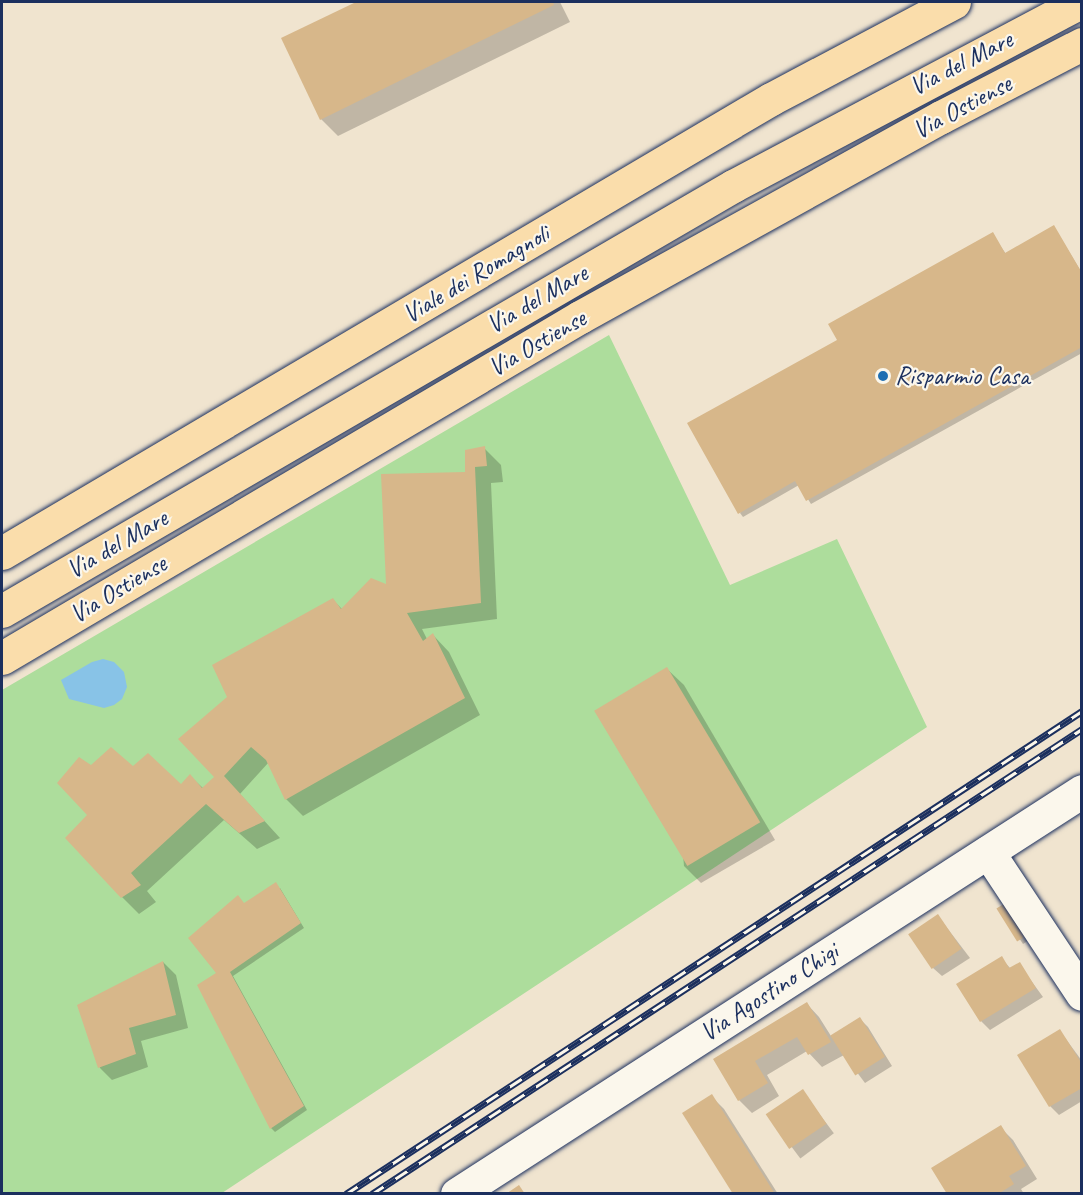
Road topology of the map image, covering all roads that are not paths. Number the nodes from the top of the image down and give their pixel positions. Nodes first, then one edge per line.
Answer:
1 (954, 2) edge
2 (1080, 2) edge
3 (1082, 44) edge
4 (2, 553) edge
5 (2, 611) edge
6 (2, 658) edge
7 (1082, 790) edge
8 (988, 852) junction
9 (1082, 994) edge
10 (457, 1194) edge

1 - 4 main road, Viale dei Romagnoli
2 - 5 main road, Via del Mare
3 - 6 main road, Via Ostiense
7 - 8 street, Via Agostino Chigi
8 - 9 street
8 - 10 street, Via Agostino Chigi

